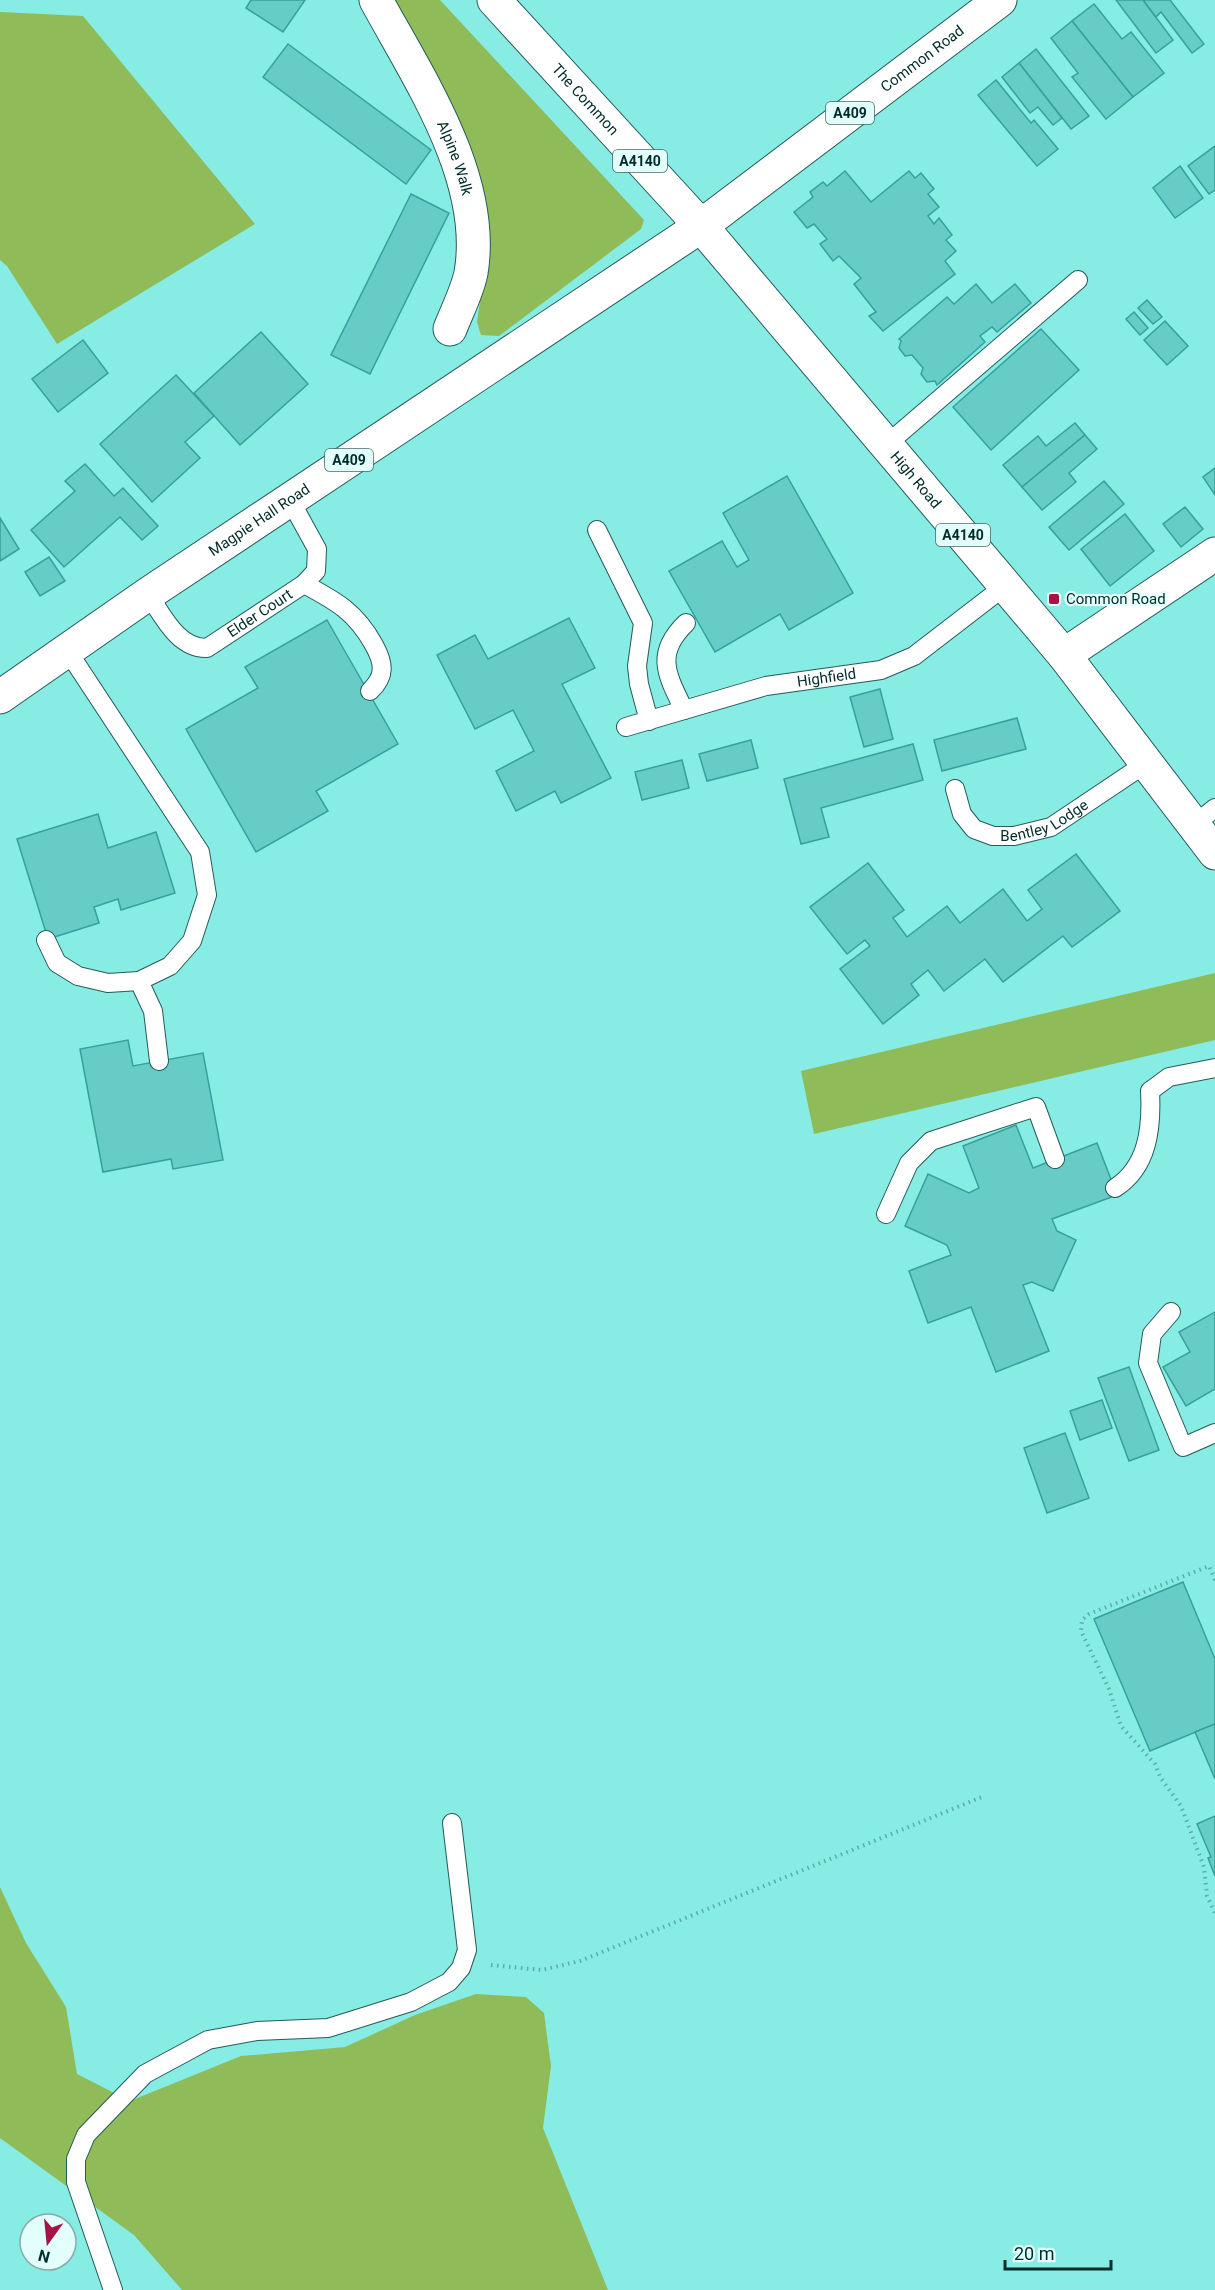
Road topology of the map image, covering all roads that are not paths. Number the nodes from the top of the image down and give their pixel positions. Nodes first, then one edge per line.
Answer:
1 (376, 0) edge
2 (494, 0) edge
3 (1000, 0) edge
4 (701, 226) junction
5 (1078, 280) dead end
6 (450, 329) dead end
7 (886, 445) junction
8 (290, 500) junction
9 (597, 530) dead end
10 (1215, 554) edge
11 (304, 584) junction
12 (1005, 586) junction
13 (148, 594) junction
14 (686, 623) dead end
15 (67, 650) junction
16 (1064, 655) junction
17 (370, 691) dead end
18 (0, 697) edge
19 (684, 710) junction
20 (649, 721) junction
21 (626, 727) dead end
22 (1148, 762) junction
23 (955, 789) dead end
24 (1205, 817) edge
25 (1215, 853) edge
26 (46, 940) dead end
27 (140, 981) junction
28 (159, 1061) dead end
29 (1215, 1068) edge
30 (1055, 1159) dead end
31 (1115, 1188) dead end
32 (886, 1214) dead end
33 (1171, 1312) dead end
34 (1215, 1433) edge
35 (452, 1823) dead end
36 (113, 2290) edge

1 - 6 main road, Alpine Walk
2 - 4 main road, The Common / A4140
3 - 4 main road, Common Road / A409
4 - 7 main road, High Road / A4140
4 - 8 main road, Magpie Hall Road / A409
5 - 7 lane
7 - 12 main road, High Road / A4140
8 - 11 lane, Elder Court
8 - 13 main road, Magpie Hall Road / A409
9 - 20 lane
10 - 16 main road
11 - 13 lane, Elder Court
11 - 17 lane
12 - 16 main road, High Road / A4140
12 - 19 lane, Highfield
13 - 15 main road, Magpie Hall Road / A409
14 - 19 lane
15 - 18 main road, Magpie Hall Road / A409
15 - 27 lane
16 - 22 main road, High Road / A4140
19 - 20 lane, Highfield
20 - 21 lane, Highfield
22 - 23 lane, Bentley Lodge
22 - 24 main road, High Road / A4140
24 - 25 main road, High Road / A4140
26 - 27 lane
27 - 28 lane
29 - 31 lane
30 - 32 lane
33 - 34 lane
35 - 36 lane

